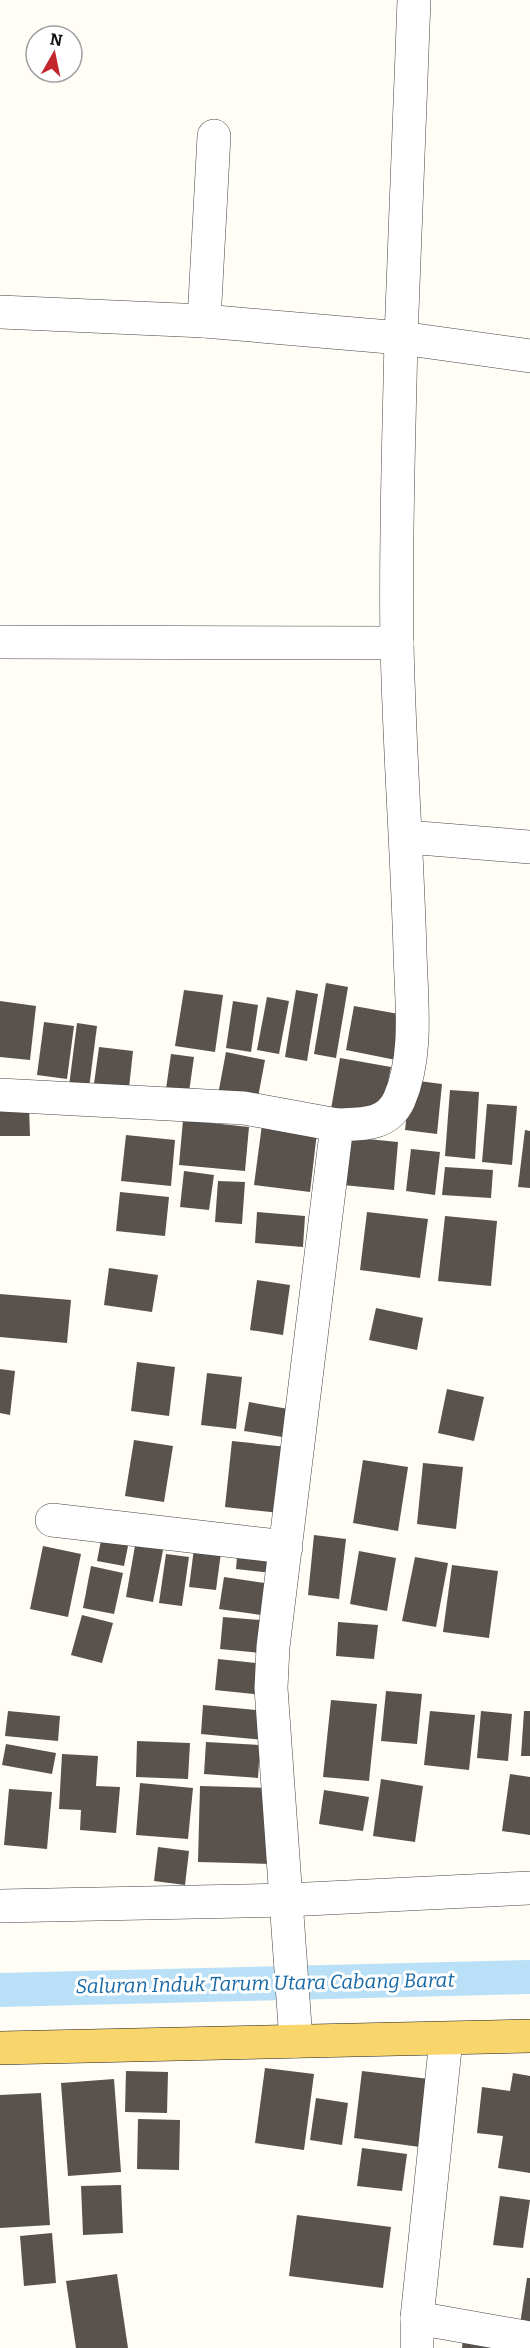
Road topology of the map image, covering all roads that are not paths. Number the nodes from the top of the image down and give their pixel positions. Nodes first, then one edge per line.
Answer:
1 (414, 0) edge
2 (214, 136) dead end
3 (0, 312) edge
4 (204, 321) junction
5 (402, 338) junction
6 (530, 356) edge
7 (0, 642) edge
8 (397, 643) junction
9 (407, 837) junction
10 (530, 847) edge
11 (0, 1095) edge
12 (337, 1125) junction
13 (52, 1520) dead end
14 (286, 1547) junction
15 (530, 1888) edge
16 (0, 1906) edge
17 (288, 1910) junction
18 (530, 2036) edge
19 (446, 2039) junction
20 (296, 2041) junction
21 (0, 2048) edge
22 (417, 2333) edge
23 (530, 2338) edge

1 - 5 street
2 - 4 street
3 - 4 street
4 - 5 street
5 - 6 street
5 - 8 street
7 - 8 street
8 - 9 street
9 - 10 street
9 - 12 street
11 - 12 street
12 - 14 street
13 - 14 street
14 - 17 street
15 - 17 street
16 - 17 street
17 - 20 street
18 - 19 main road
19 - 20 main road
19 - 22 street
20 - 21 main road
22 - 23 street

